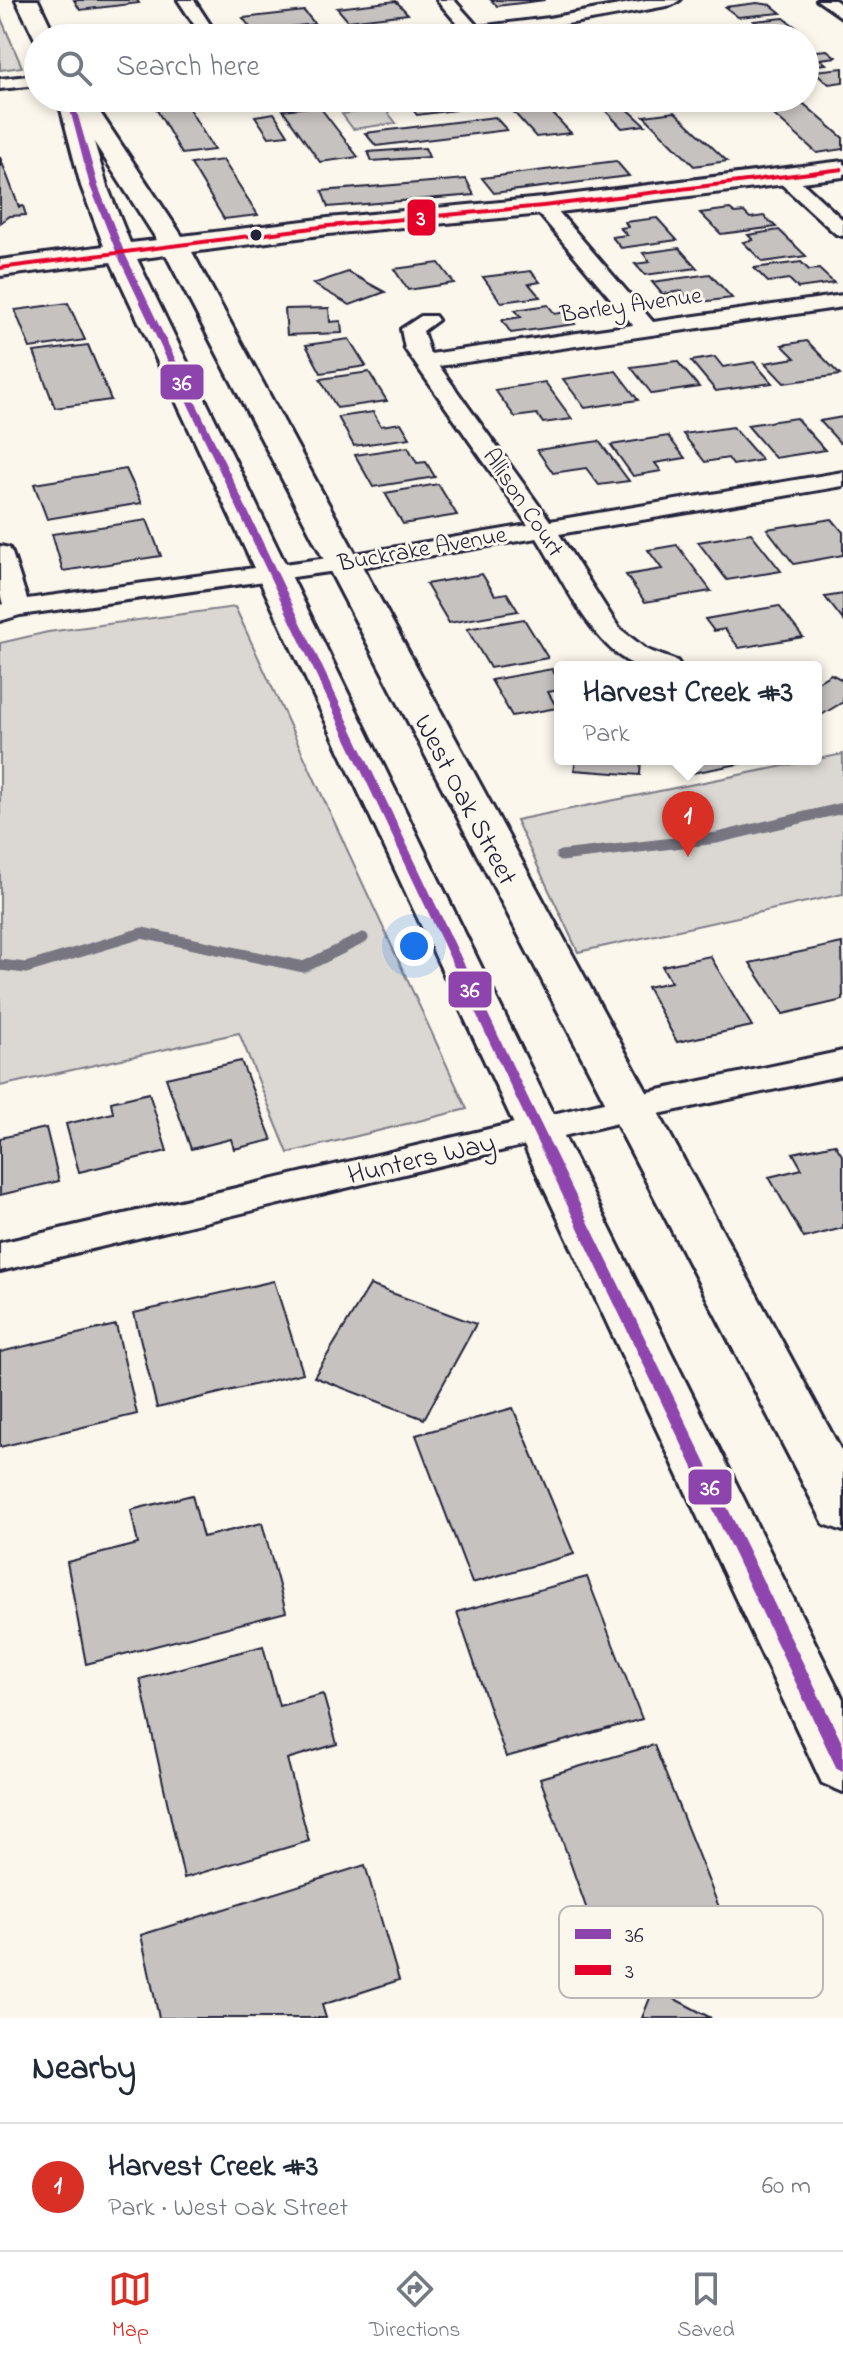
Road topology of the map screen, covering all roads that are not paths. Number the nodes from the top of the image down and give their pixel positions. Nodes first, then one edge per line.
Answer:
1 (27, 0) edge
2 (186, 0) edge
3 (445, 0) edge
4 (672, 0) edge
5 (825, 0) edge
6 (843, 13) edge
7 (38, 24) edge
8 (202, 24) edge
9 (467, 24) edge
10 (542, 24) edge
11 (24, 81) edge
12 (0, 84) edge
13 (74, 112) edge
14 (87, 112) edge
15 (843, 169) edge
16 (785, 177) junction
17 (543, 206) junction
18 (843, 230) edge
19 (180, 257) junction
20 (125, 264) junction
21 (0, 268) edge
22 (0, 289) edge
23 (843, 301) edge
24 (428, 320) dead end
25 (647, 328) junction
26 (426, 361) junction
27 (843, 479) edge
28 (543, 528) junction
29 (0, 553) edge
30 (343, 563) junction
31 (270, 572) junction
32 (9, 611) edge
33 (652, 661) edge
34 (843, 1063) edge
35 (630, 1108) junction
36 (538, 1129) junction
37 (0, 1257) edge
38 (843, 1507) edge
39 (843, 1763) edge

1 - 7 main road
2 - 8 street
3 - 9 street
4 - 10 street
5 - 6 street
11 - 12 street
13 - 20 main road
14 - 19 main road, West Oak Street
15 - 16 main road
16 - 17 main road
16 - 18 street
17 - 19 main road
17 - 25 street
19 - 20 main road
19 - 30 main road, West Oak Street
20 - 21 main road
20 - 22 main road
20 - 31 main road
23 - 25 street, Barley Avenue
24 - 26 street, Allison Court
25 - 26 street, Barley Avenue
26 - 28 street, Allison Court
27 - 28 street, Buckrake Avenue
28 - 30 street, Buckrake Avenue
28 - 33 street, Allison Court
29 - 32 street
30 - 31 street, Buckrake Avenue
30 - 35 main road, West Oak Street
31 - 32 street, Buckrake Avenue
31 - 36 main road
34 - 35 street, Hunters Way
35 - 36 street, Hunters Way
35 - 38 main road, West Oak Street
36 - 37 street, Hunters Way
36 - 39 main road

